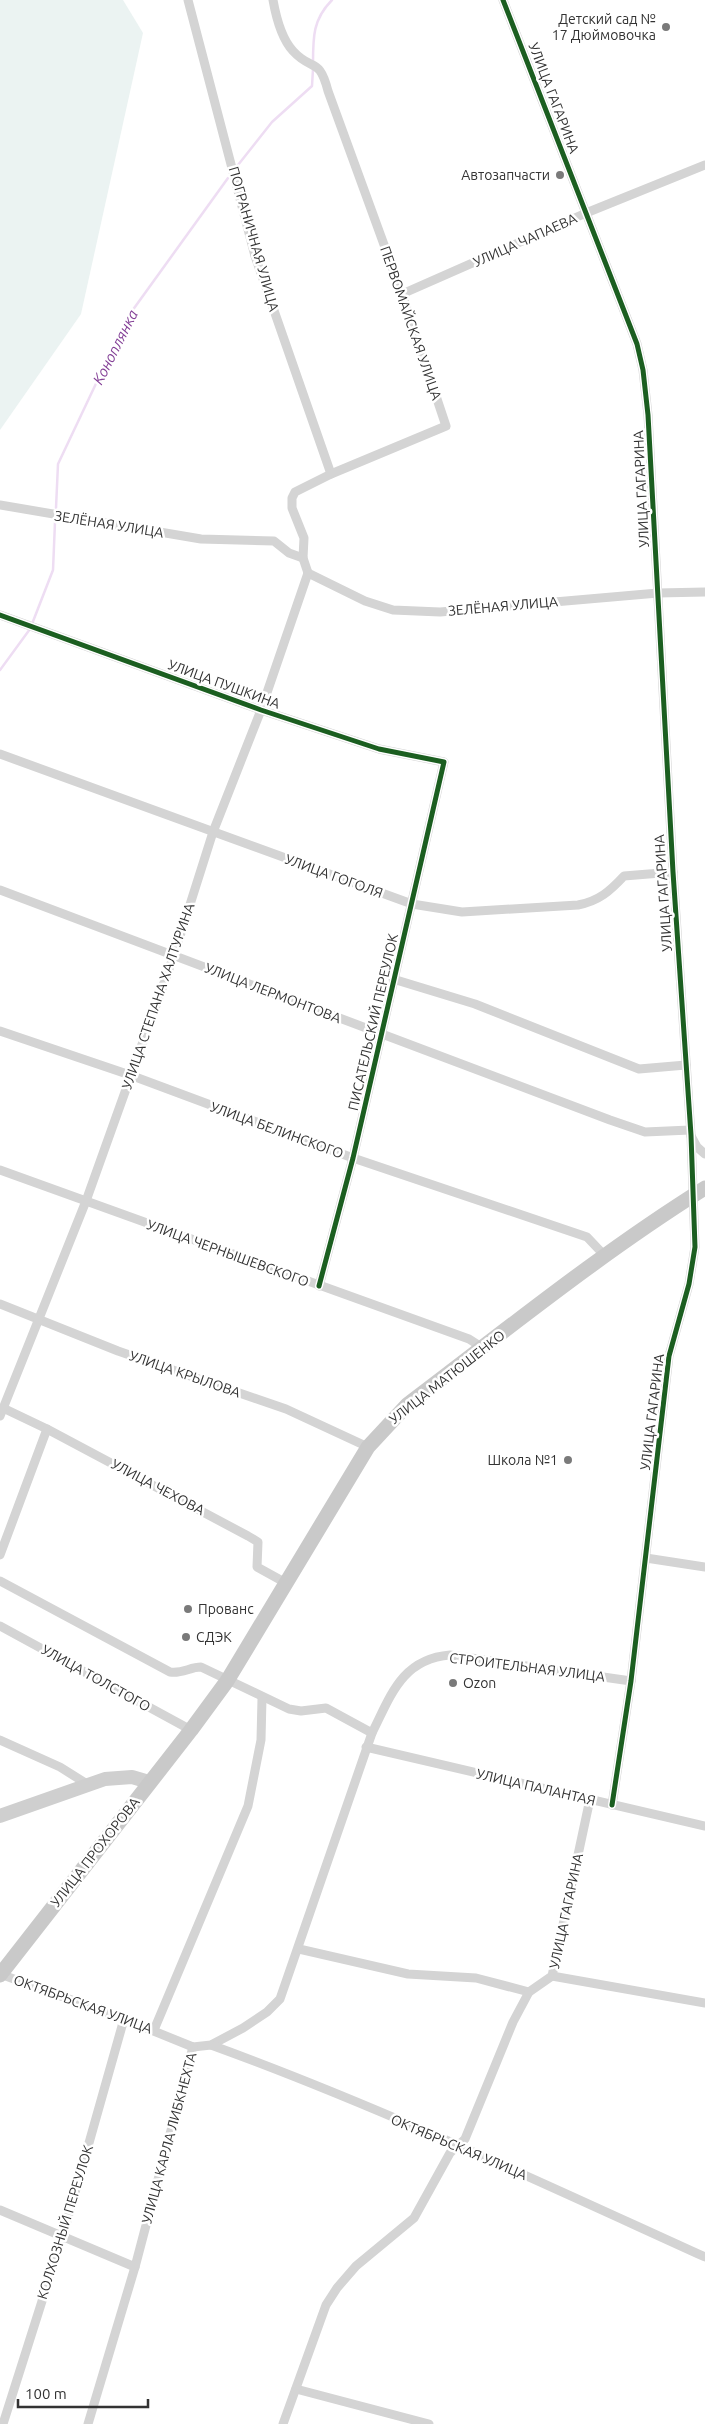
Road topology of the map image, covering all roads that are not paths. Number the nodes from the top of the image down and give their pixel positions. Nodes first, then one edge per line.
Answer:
1 (188, 0) edge
2 (274, 0) edge
3 (503, 0) edge
4 (705, 165) edge
5 (586, 213) junction
6 (402, 294) junction
7 (331, 474) junction
8 (0, 505) edge
9 (304, 558) junction
10 (308, 573) junction
11 (705, 592) edge
12 (658, 593) junction
13 (0, 615) edge
14 (261, 710) junction
15 (0, 754) edge
16 (444, 762) joint
17 (213, 832) junction
18 (673, 872) junction
19 (0, 890) edge
20 (412, 904) junction
21 (174, 955) junction
22 (393, 979) junction
23 (0, 1031) edge
24 (380, 1034) junction
25 (686, 1065) junction
26 (130, 1075) junction
27 (691, 1133) junction
28 (705, 1154) edge
29 (353, 1158) junction
30 (0, 1170) edge
31 (699, 1192) edge
32 (86, 1201) junction
33 (605, 1256) junction
34 (319, 1286) junction
35 (0, 1304) edge
36 (39, 1318) junction
37 (483, 1348) junction
38 (2, 1412) edge
39 (47, 1429) junction
40 (368, 1447) junction
41 (0, 1555) edge
42 (646, 1558) junction
43 (705, 1567) edge
44 (0, 1581) edge
45 (286, 1583) junction
46 (0, 1626) edge
47 (227, 1681) junction
48 (631, 1681) junction
49 (262, 1698) junction
50 (191, 1730) junction
51 (372, 1733) junction
52 (0, 1740) edge
53 (366, 1747) junction
54 (149, 1782) junction
55 (87, 1784) junction
56 (590, 1799) junction
57 (612, 1805) junction
58 (0, 1816) edge
59 (705, 1826) edge
60 (299, 1949) junction
61 (0, 1974) edge
62 (552, 1976) junction
63 (529, 1992) junction
64 (705, 2003) edge
65 (124, 2019) junction
66 (154, 2030) junction
67 (211, 2045) junction
68 (193, 2047) junction
69 (458, 2146) junction
70 (0, 2210) edge
71 (63, 2235) junction
72 (705, 2257) edge
73 (134, 2267) junction
74 (296, 2390) junction
75 (3, 2424) edge
76 (88, 2424) edge
77 (282, 2424) edge
78 (429, 2424) edge

1 - 7 street, ПОГРАНИЧНАЯ УЛИЦА
2 - 6 street, ПЕРВОМАЙСКАЯ УЛИЦА
3 - 5 street, УЛИЦА ГАГАРИНА
4 - 5 street, УЛИЦА ЧАПАЕВА
5 - 6 street, УЛИЦА ЧАПАЕВА
5 - 12 street, УЛИЦА ГАГАРИНА
6 - 7 street, ПЕРВОМАЙСКАЯ УЛИЦА
7 - 9 street, ПЕРВОМАЙСКАЯ УЛИЦА
8 - 9 street, ЗЕЛЁНАЯ УЛИЦА
9 - 10 street, ПЕРВОМАЙСКАЯ УЛИЦА
10 - 12 street, ЗЕЛЁНАЯ УЛИЦА
10 - 14 street, УЛИЦА СТЕПАНА ХАЛТУРИНА
11 - 12 street, ЗЕЛЁНАЯ УЛИЦА
12 - 18 street, УЛИЦА ГАГАРИНА
13 - 14 street, УЛИЦА ПУШКИНА
14 - 16 street, УЛИЦА ПУШКИНА
14 - 17 street, УЛИЦА СТЕПАНА ХАЛТУРИНА
15 - 17 street, УЛИЦА ГОГОЛЯ
16 - 20 street, ПИСАТЕЛЬСКИЙ ПЕРЕУЛОК
17 - 20 street, УЛИЦА ГОГОЛЯ
17 - 21 street, УЛИЦА СТЕПАНА ХАЛТУРИНА
18 - 20 street, УЛИЦА ГОГОЛЯ
18 - 25 street, УЛИЦА ГАГАРИНА
19 - 21 street, УЛИЦА ЛЕРМОНТОВА
20 - 22 street, ПИСАТЕЛЬСКИЙ ПЕРЕУЛОК
21 - 24 street, УЛИЦА ЛЕРМОНТОВА
21 - 26 street, УЛИЦА СТЕПАНА ХАЛТУРИНА
22 - 24 street, ПИСАТЕЛЬСКИЙ ПЕРЕУЛОК
22 - 25 street, ПИСАТЕЛЬСКИЙ ПЕРЕУЛОК
23 - 26 street, УЛИЦА БЕЛИНСКОГО
24 - 27 street, УЛИЦА ЛЕРМОНТОВА
24 - 29 street, ПИСАТЕЛЬСКИЙ ПЕРЕУЛОК
25 - 27 street, УЛИЦА ГАГАРИНА
26 - 29 street, УЛИЦА БЕЛИНСКОГО
26 - 32 street, УЛИЦА СТЕПАНА ХАЛТУРИНА
27 - 28 street
27 - 31 street, УЛИЦА ГАГАРИНА
29 - 33 street, УЛИЦА БЕЛИНСКОГО
29 - 34 street, ПИСАТЕЛЬСКИЙ ПЕРЕУЛОК
30 - 32 street, УЛИЦА ЧЕРНЫШЕВСКОГО
31 - 33 main road, УЛИЦА МАТЮШЕНКО
31 - 42 street, УЛИЦА ГАГАРИНА
32 - 34 street, УЛИЦА ЧЕРНЫШЕВСКОГО
32 - 36 street, УЛИЦА СТЕПАНА ХАЛТУРИНА
33 - 37 main road, УЛИЦА МАТЮШЕНКО
34 - 37 street, УЛИЦА ЧЕРНЫШЕВСКОГО
35 - 36 street, УЛИЦА КРЫЛОВА
36 - 38 street, УЛИЦА СТЕПАНА ХАЛТУРИНА
36 - 40 street, УЛИЦА КРЫЛОВА
37 - 40 main road, УЛИЦА МАТЮШЕНКО
38 - 39 street, УЛИЦА ЧЕХОВА
39 - 41 street
39 - 45 street, УЛИЦА ЧЕХОВА
40 - 45 main road, УЛИЦА МАТЮШЕНКО
42 - 43 street
42 - 48 street, УЛИЦА ГАГАРИНА
44 - 47 street
45 - 47 main road, УЛИЦА МАТЮШЕНКО
46 - 50 street, УЛИЦА ТОЛСТОГО
47 - 49 street
47 - 50 main road, УЛИЦА МАТЮШЕНКО
48 - 51 street, СТРОИТЕЛЬНАЯ УЛИЦА
48 - 57 street, УЛИЦА ГАГАРИНА
49 - 51 street
49 - 66 street
50 - 54 main road, УЛИЦА ПРОХОРОВА
51 - 53 street, УЛИЦА КАРЛА ЛИБКНЕХТА
52 - 55 street
53 - 56 street, УЛИЦА ПАЛАНТАЯ
53 - 60 street, УЛИЦА КАРЛА ЛИБКНЕХТА
54 - 55 main road
54 - 61 main road, УЛИЦА ПРОХОРОВА
55 - 58 main road
56 - 57 street, УЛИЦА ПАЛАНТАЯ
56 - 62 street, УЛИЦА ГАГАРИНА
57 - 59 street, УЛИЦА ПАЛАНТАЯ
60 - 63 street
60 - 67 street, УЛИЦА КАРЛА ЛИБКНЕХТА
61 - 65 street, ОКТЯБРЬСКАЯ УЛИЦА
62 - 63 street, УЛИЦА ГАГАРИНА
62 - 64 street
63 - 69 street, УЛИЦА ГАГАРИНА
65 - 66 street, ОКТЯБРЬСКАЯ УЛИЦА
65 - 71 street, КОЛХОЗНЫЙ ПЕРЕУЛОК
66 - 68 street, ОКТЯБРЬСКАЯ УЛИЦА
67 - 68 street, УЛИЦА КАРЛА ЛИБКНЕХТА
67 - 69 street, ОКТЯБРЬСКАЯ УЛИЦА
68 - 73 street, УЛИЦА КАРЛА ЛИБКНЕХТА
69 - 72 street, ОКТЯБРЬСКАЯ УЛИЦА
69 - 74 street, УЛИЦА ГАГАРИНА
70 - 71 street
71 - 73 street
71 - 75 street, КОЛХОЗНЫЙ ПЕРЕУЛОК
73 - 76 street, УЛИЦА КАРЛА ЛИБКНЕХТА
74 - 77 street, УЛИЦА ГАГАРИНА
74 - 78 street

